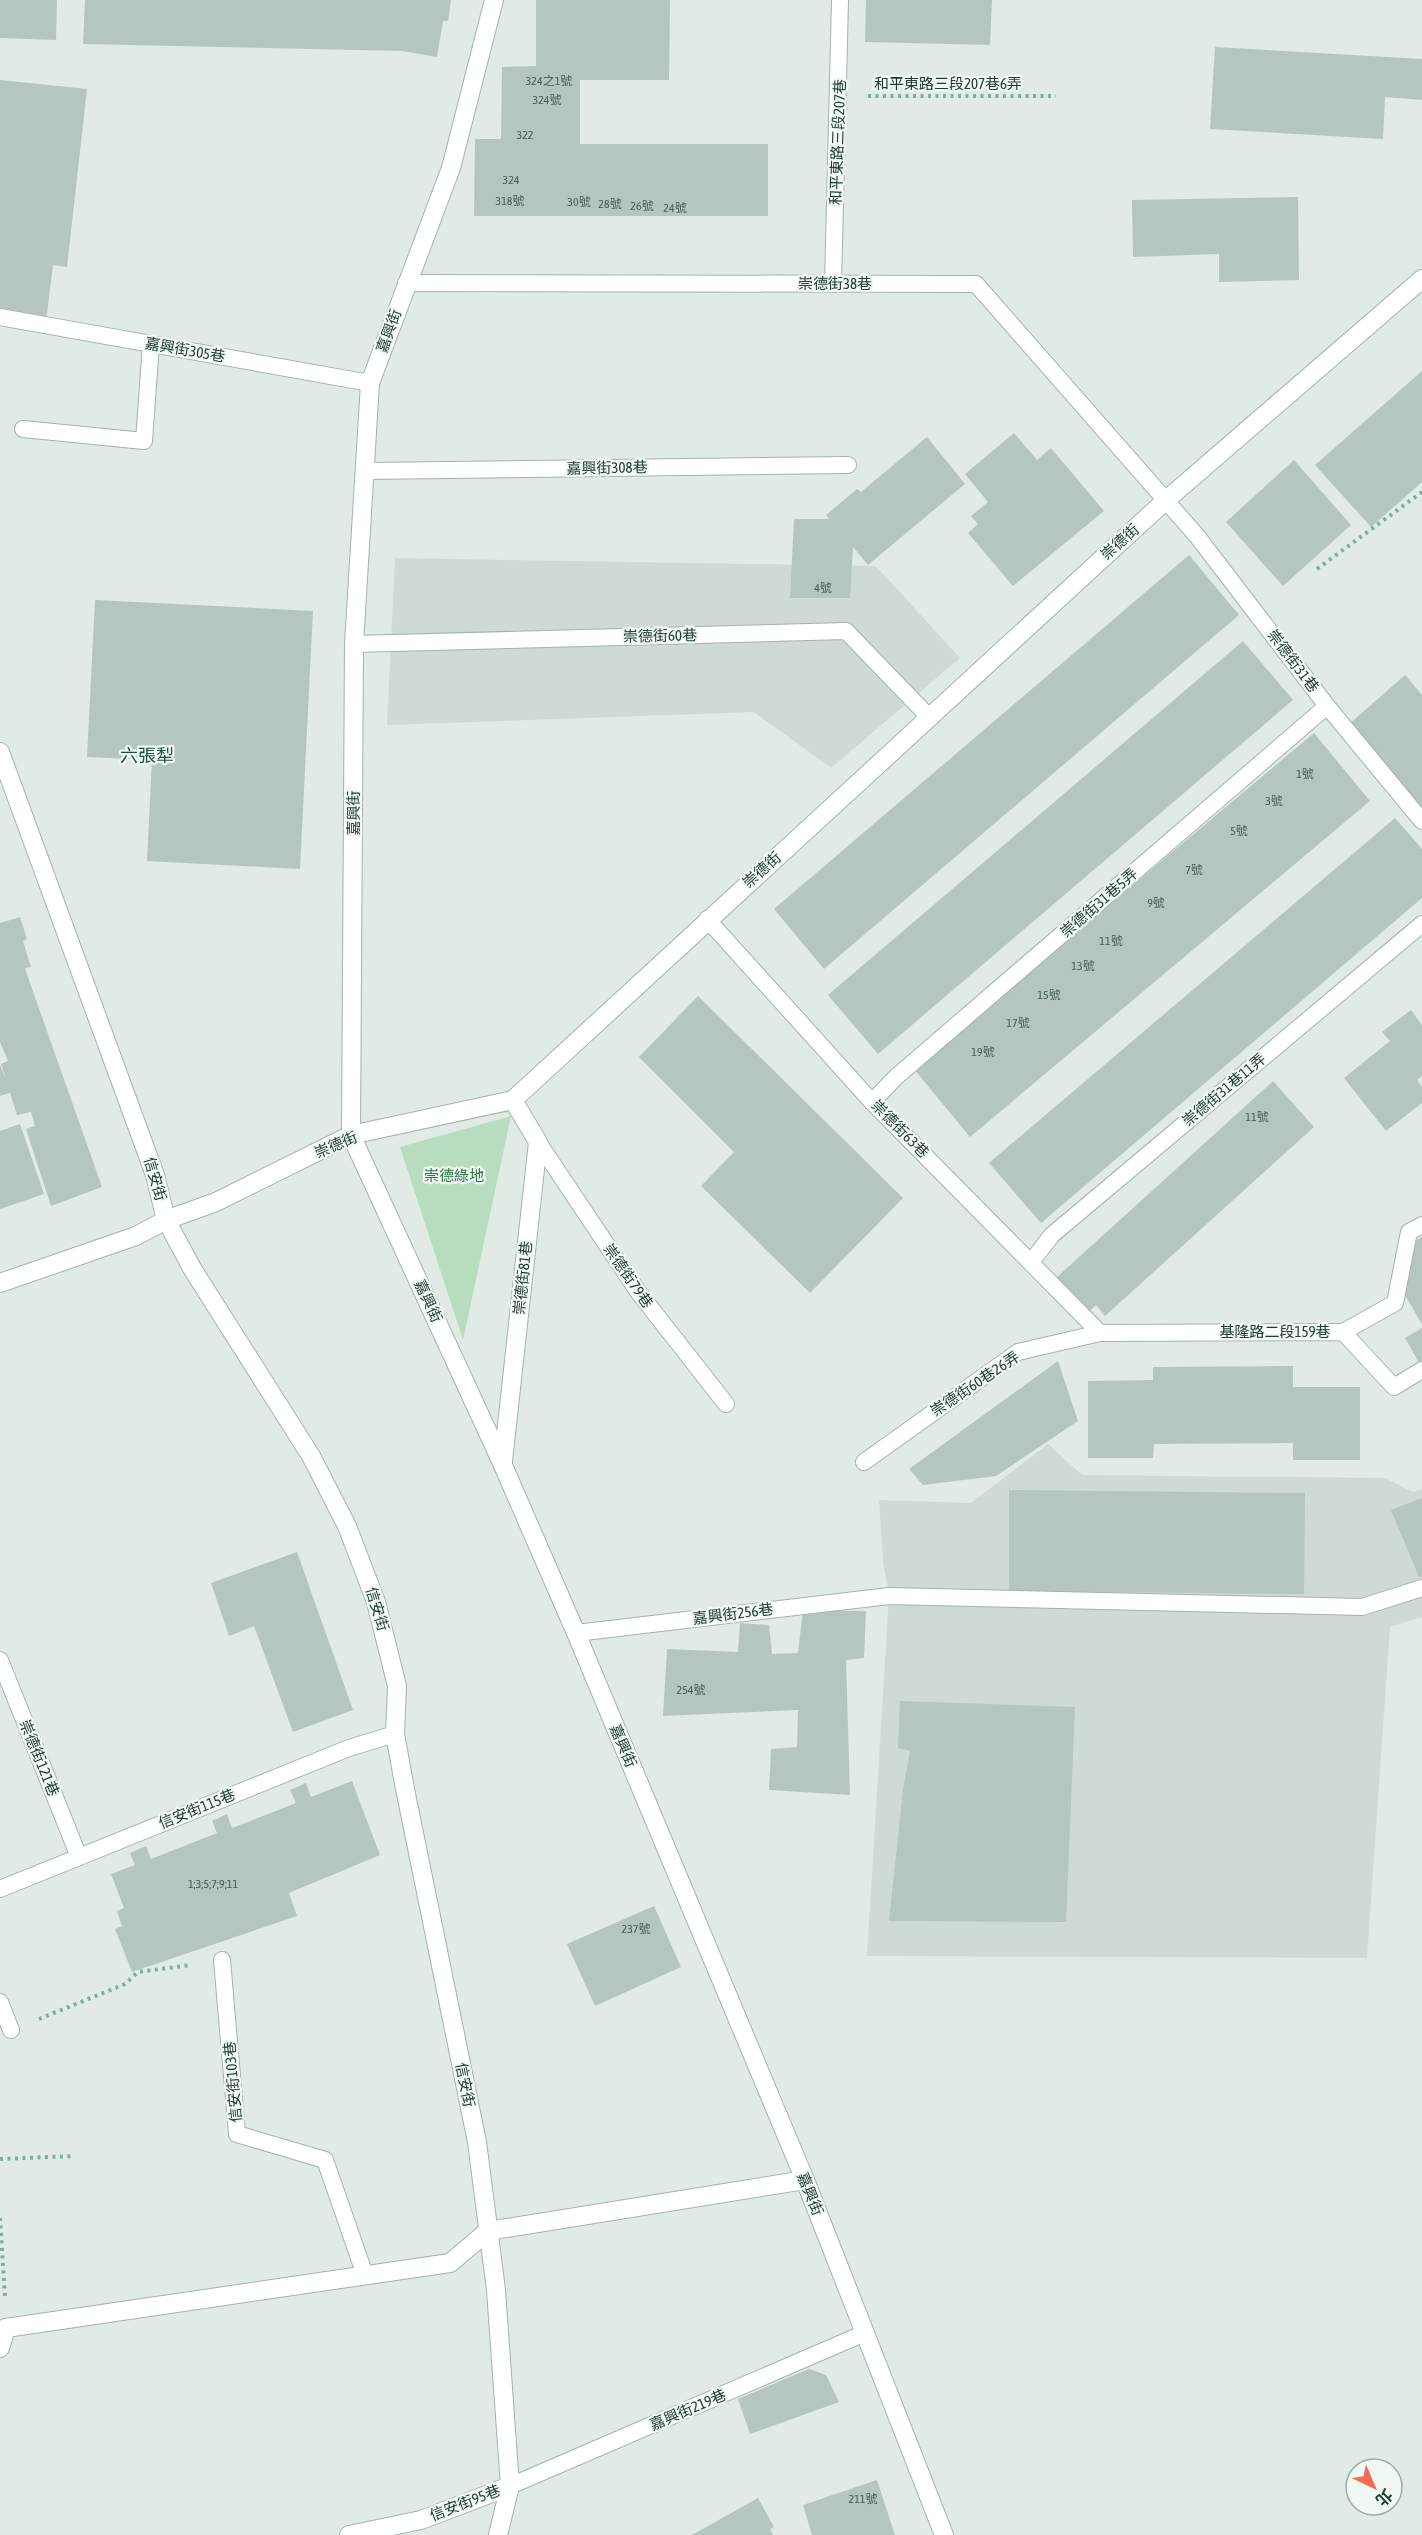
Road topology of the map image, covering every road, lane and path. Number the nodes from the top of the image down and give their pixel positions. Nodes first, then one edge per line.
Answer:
1 (494, 0) edge
2 (840, 0) edge
3 (840, 96) junction
4 (1056, 96) dead end
5 (1422, 279) edge
6 (406, 283) junction
7 (833, 284) junction
8 (0, 317) edge
9 (152, 344) junction
10 (370, 382) junction
11 (23, 429) dead end
12 (848, 465) dead end
13 (365, 471) junction
14 (1422, 492) edge
15 (1165, 501) junction
16 (1317, 569) dead end
17 (354, 644) junction
18 (1327, 706) junction
19 (929, 717) junction
20 (0, 753) edge
21 (1422, 821) edge
22 (707, 919) junction
23 (1422, 924) edge
24 (513, 1100) junction
25 (872, 1102) junction
26 (351, 1135) junction
27 (538, 1142) junction
28 (166, 1220) junction
29 (1422, 1225) edge
30 (1031, 1262) junction
31 (0, 1283) edge
32 (1343, 1332) junction
33 (1100, 1333) junction
34 (1422, 1370) edge
35 (726, 1404) dead end
36 (864, 1462) dead end
37 (502, 1463) junction
38 (1422, 1588) edge
39 (576, 1633) junction
40 (0, 1660) edge
41 (395, 1734) junction
42 (79, 1857) junction
43 (0, 1889) edge
44 (222, 1960) joint
45 (0, 2002) edge
46 (11, 2030) joint
47 (74, 2156) dead end
48 (0, 2159) edge
49 (805, 2180) junction
50 (0, 2218) edge
51 (488, 2231) junction
52 (364, 2275) junction
53 (6, 2328) junction
54 (865, 2333) junction
55 (0, 2348) edge
56 (510, 2486) junction
57 (349, 2535) edge
58 (498, 2535) edge
59 (944, 2535) edge

1 - 6 street, 嘉興街
2 - 3 lane, 和平東路三段207巷
3 - 4 path, 和平東路三段207巷6弄
3 - 7 lane, 和平東路三段207巷
5 - 15 street, 崇德街
6 - 7 lane, 崇德街38巷
6 - 10 street, 嘉興街
7 - 15 lane, 崇德街38巷
8 - 9 lane, 嘉興街305巷
9 - 10 lane, 嘉興街305巷
9 - 11 lane
10 - 13 street, 嘉興街
12 - 13 lane, 嘉興街308巷
13 - 17 street, 嘉興街
14 - 16 path
15 - 18 lane, 崇德街31巷
15 - 19 street, 崇德街
17 - 19 lane, 崇德街60巷
17 - 26 street, 嘉興街
18 - 21 lane, 崇德街31巷
18 - 25 lane, 崇德街31巷5弄
19 - 22 street, 崇德街
20 - 28 street, 信安街
22 - 24 street, 崇德街
22 - 25 lane, 崇德街63巷
23 - 30 lane, 崇德街31巷11弄
24 - 26 street, 崇德街
24 - 27 street
25 - 30 lane, 崇德街63巷
26 - 28 street, 崇德街
26 - 37 street, 嘉興街
27 - 35 lane, 崇德街79巷
27 - 37 street, 崇德街81巷
28 - 31 street, 崇德街
28 - 41 street, 信安街
29 - 32 lane
30 - 33 lane, 崇德街63巷
32 - 33 lane, 基隆路二段159巷
32 - 34 lane, 基隆路二段159巷
33 - 36 lane, 崇德街60巷26弄
37 - 39 street, 嘉興街
38 - 39 lane, 嘉興街256巷
39 - 49 street, 嘉興街
40 - 42 lane, 崇德街121巷
41 - 42 lane, 信安街115巷
41 - 51 street, 信安街
42 - 43 lane, 信安街115巷
44 - 46 path
44 - 52 lane, 信安街103巷
45 - 46 lane
47 - 48 path
49 - 51 street
49 - 54 street, 嘉興街
50 - 53 path
51 - 52 street
51 - 56 street, 信安街
52 - 53 street
53 - 55 street
54 - 56 lane, 嘉興街219巷
54 - 59 street, 嘉興街
56 - 57 street, 信安街95巷
56 - 58 street, 信安街

